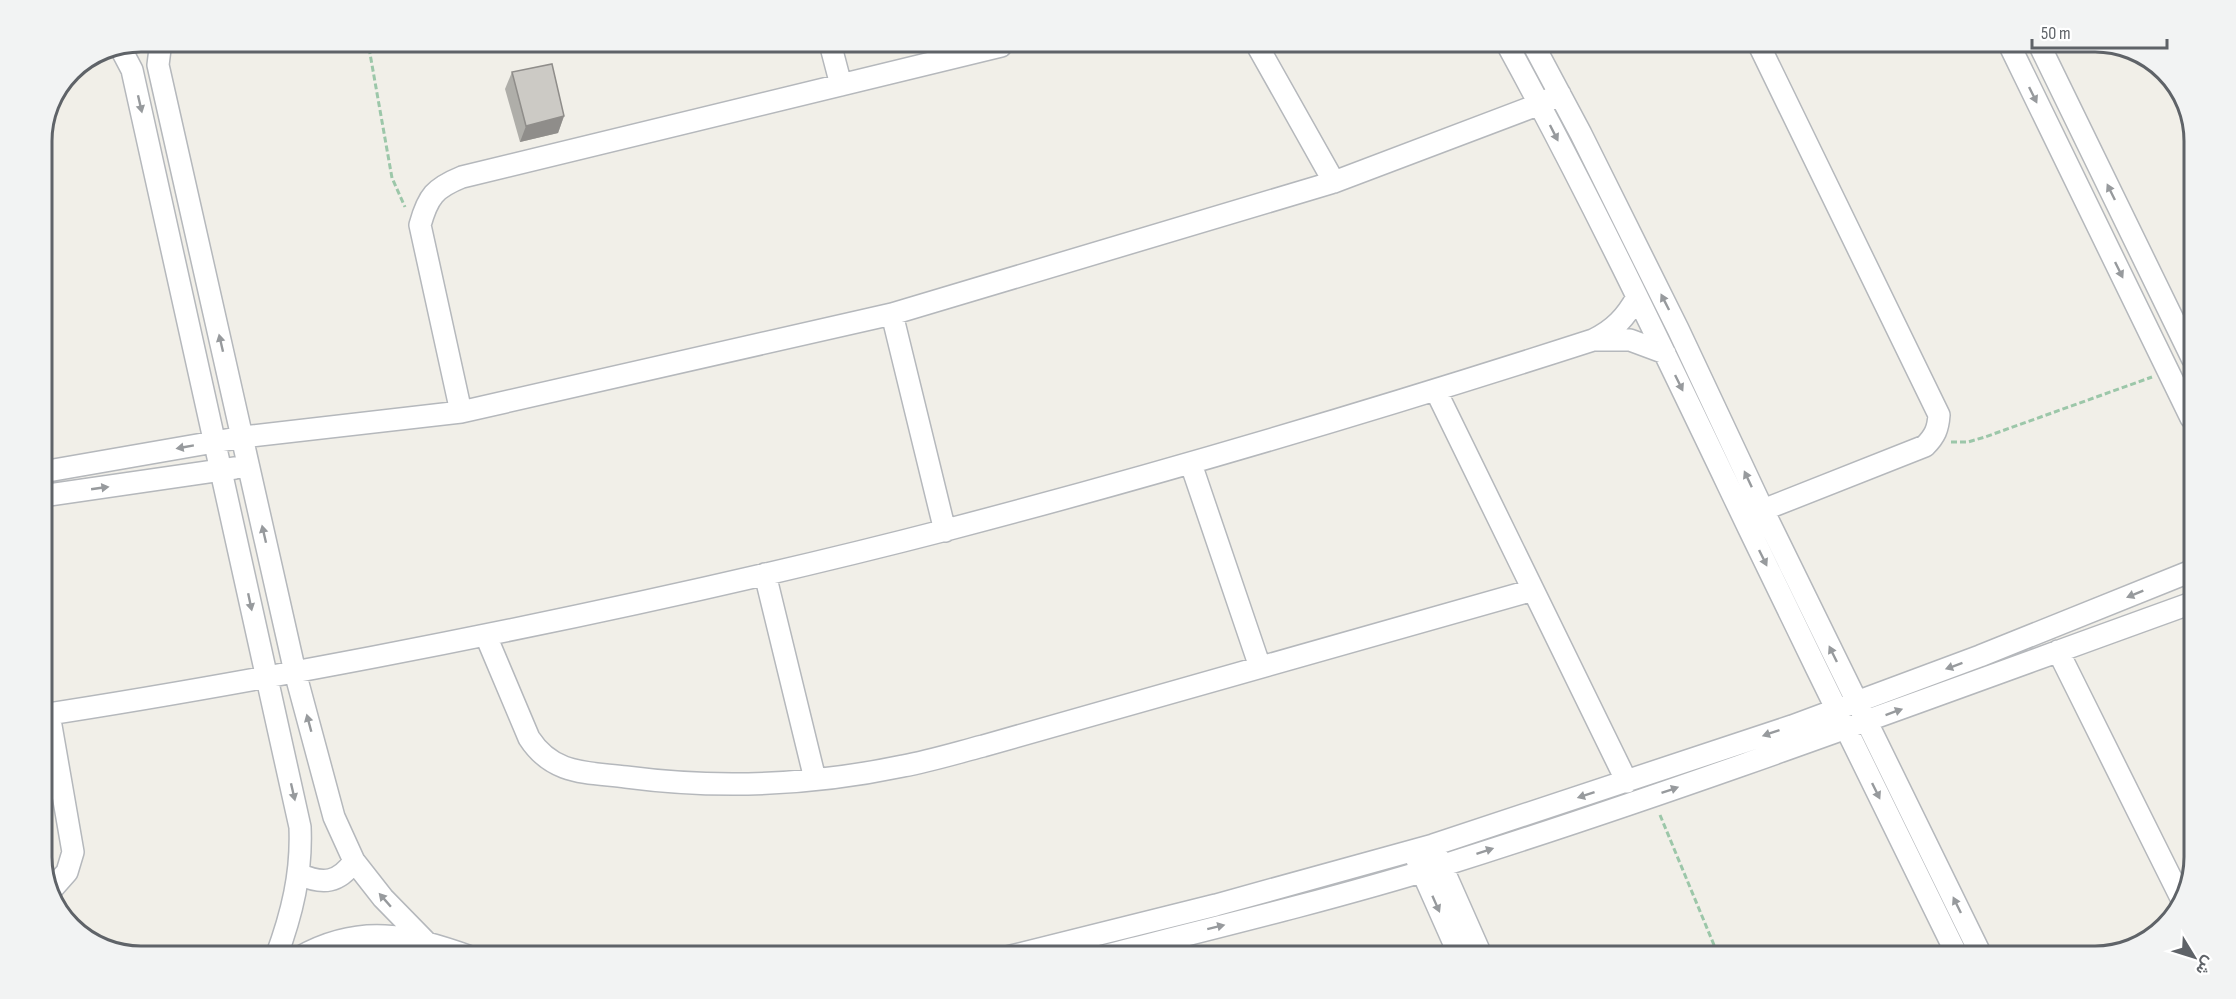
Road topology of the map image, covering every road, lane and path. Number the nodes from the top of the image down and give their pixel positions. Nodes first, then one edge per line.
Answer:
1 (160, 52) edge
2 (370, 52) edge
3 (832, 52) edge
4 (976, 52) edge
5 (1261, 52) edge
6 (1511, 52) edge
7 (1537, 52) edge
8 (1762, 52) edge
9 (2013, 52) edge
10 (2043, 52) edge
11 (124, 54) edge
12 (841, 85) junction
13 (1560, 94) junction
14 (1540, 104) junction
15 (1334, 182) junction
16 (420, 225) junction
17 (1636, 297) junction
18 (892, 314) junction
19 (1593, 340) junction
20 (2183, 340) edge
21 (1665, 353) junction
22 (2168, 371) junction
23 (1436, 391) junction
24 (2183, 402) edge
25 (461, 412) junction
26 (243, 437) junction
27 (1934, 438) junction
28 (215, 442) junction
29 (1191, 464) junction
30 (249, 466) junction
31 (53, 470) edge
32 (221, 470) junction
33 (53, 494) edge
34 (1762, 510) junction
35 (945, 531) junction
36 (765, 574) junction
37 (2184, 574) edge
38 (1533, 590) junction
39 (2184, 606) edge
40 (486, 636) junction
41 (2058, 651) junction
42 (1260, 667) junction
43 (295, 672) junction
44 (267, 677) junction
45 (1857, 702) junction
46 (1836, 710) junction
47 (53, 713) edge
48 (1866, 722) junction
49 (1845, 729) junction
50 (53, 750) edge
51 (815, 779) junction
52 (1627, 782) junction
53 (1652, 796) junction
54 (1423, 848) junction
55 (354, 861) junction
56 (1432, 868) junction
57 (299, 874) junction
58 (56, 884) edge
59 (2177, 890) edge
60 (426, 942) junction
61 (280, 946) edge
62 (321, 946) edge
63 (420, 946) edge
64 (438, 946) edge
65 (1050, 946) edge
66 (1140, 946) edge
67 (1457, 946) edge
68 (1476, 946) edge
69 (1714, 946) edge
70 (1953, 946) edge
71 (1978, 946) edge

26 -> 1 street
2 - 16 path
3 - 12 street
4 - 12 street
5 - 15 street
6 - 14 street
7 - 13 street
8 - 27 street
9 -> 22 street
20 -> 10 street
11 -> 28 street
12 - 16 street
13 - 14 street
34 -> 13 street
14 - 15 street
14 -> 17 street
15 - 18 street
16 - 25 street
17 - 19 street
17 - 21 street
18 - 25 street
18 - 35 street
19 - 21 street
19 - 23 street
21 -> 46 street
22 - 24 street
22 - 27 path
23 - 29 street
23 - 38 street
25 - 26 street
26 - 28 street
26 - 30 street
27 - 34 street
28 -> 31 street
28 - 32 street
29 - 35 street
29 - 42 street
30 - 32 street
43 -> 30 street
33 -> 32 street
32 -> 44 street
45 -> 34 street
35 - 36 street
36 - 40 street
36 - 51 street
37 -> 45 street
38 - 42 street
38 - 52 street
39 - 41 street
40 - 43 street
40 - 51 street
48 -> 41 street
41 - 59 street
42 - 51 street
43 - 44 street
55 -> 43 street
44 - 47 street
44 -> 57 street
45 - 46 street
45 - 48 street
46 - 49 street
46 -> 52 street
48 - 49 street
71 -> 48 street
53 -> 49 street
49 -> 70 street
50 - 58 street
52 -> 54 street
56 -> 53 street
53 - 69 path
54 - 56 street
54 - 65 street
55 - 57 street
60 -> 55 street
66 -> 56 street
56 -> 67 street
56 - 68 street
57 - 61 street
60 - 62 street
60 - 63 street
60 - 64 street

